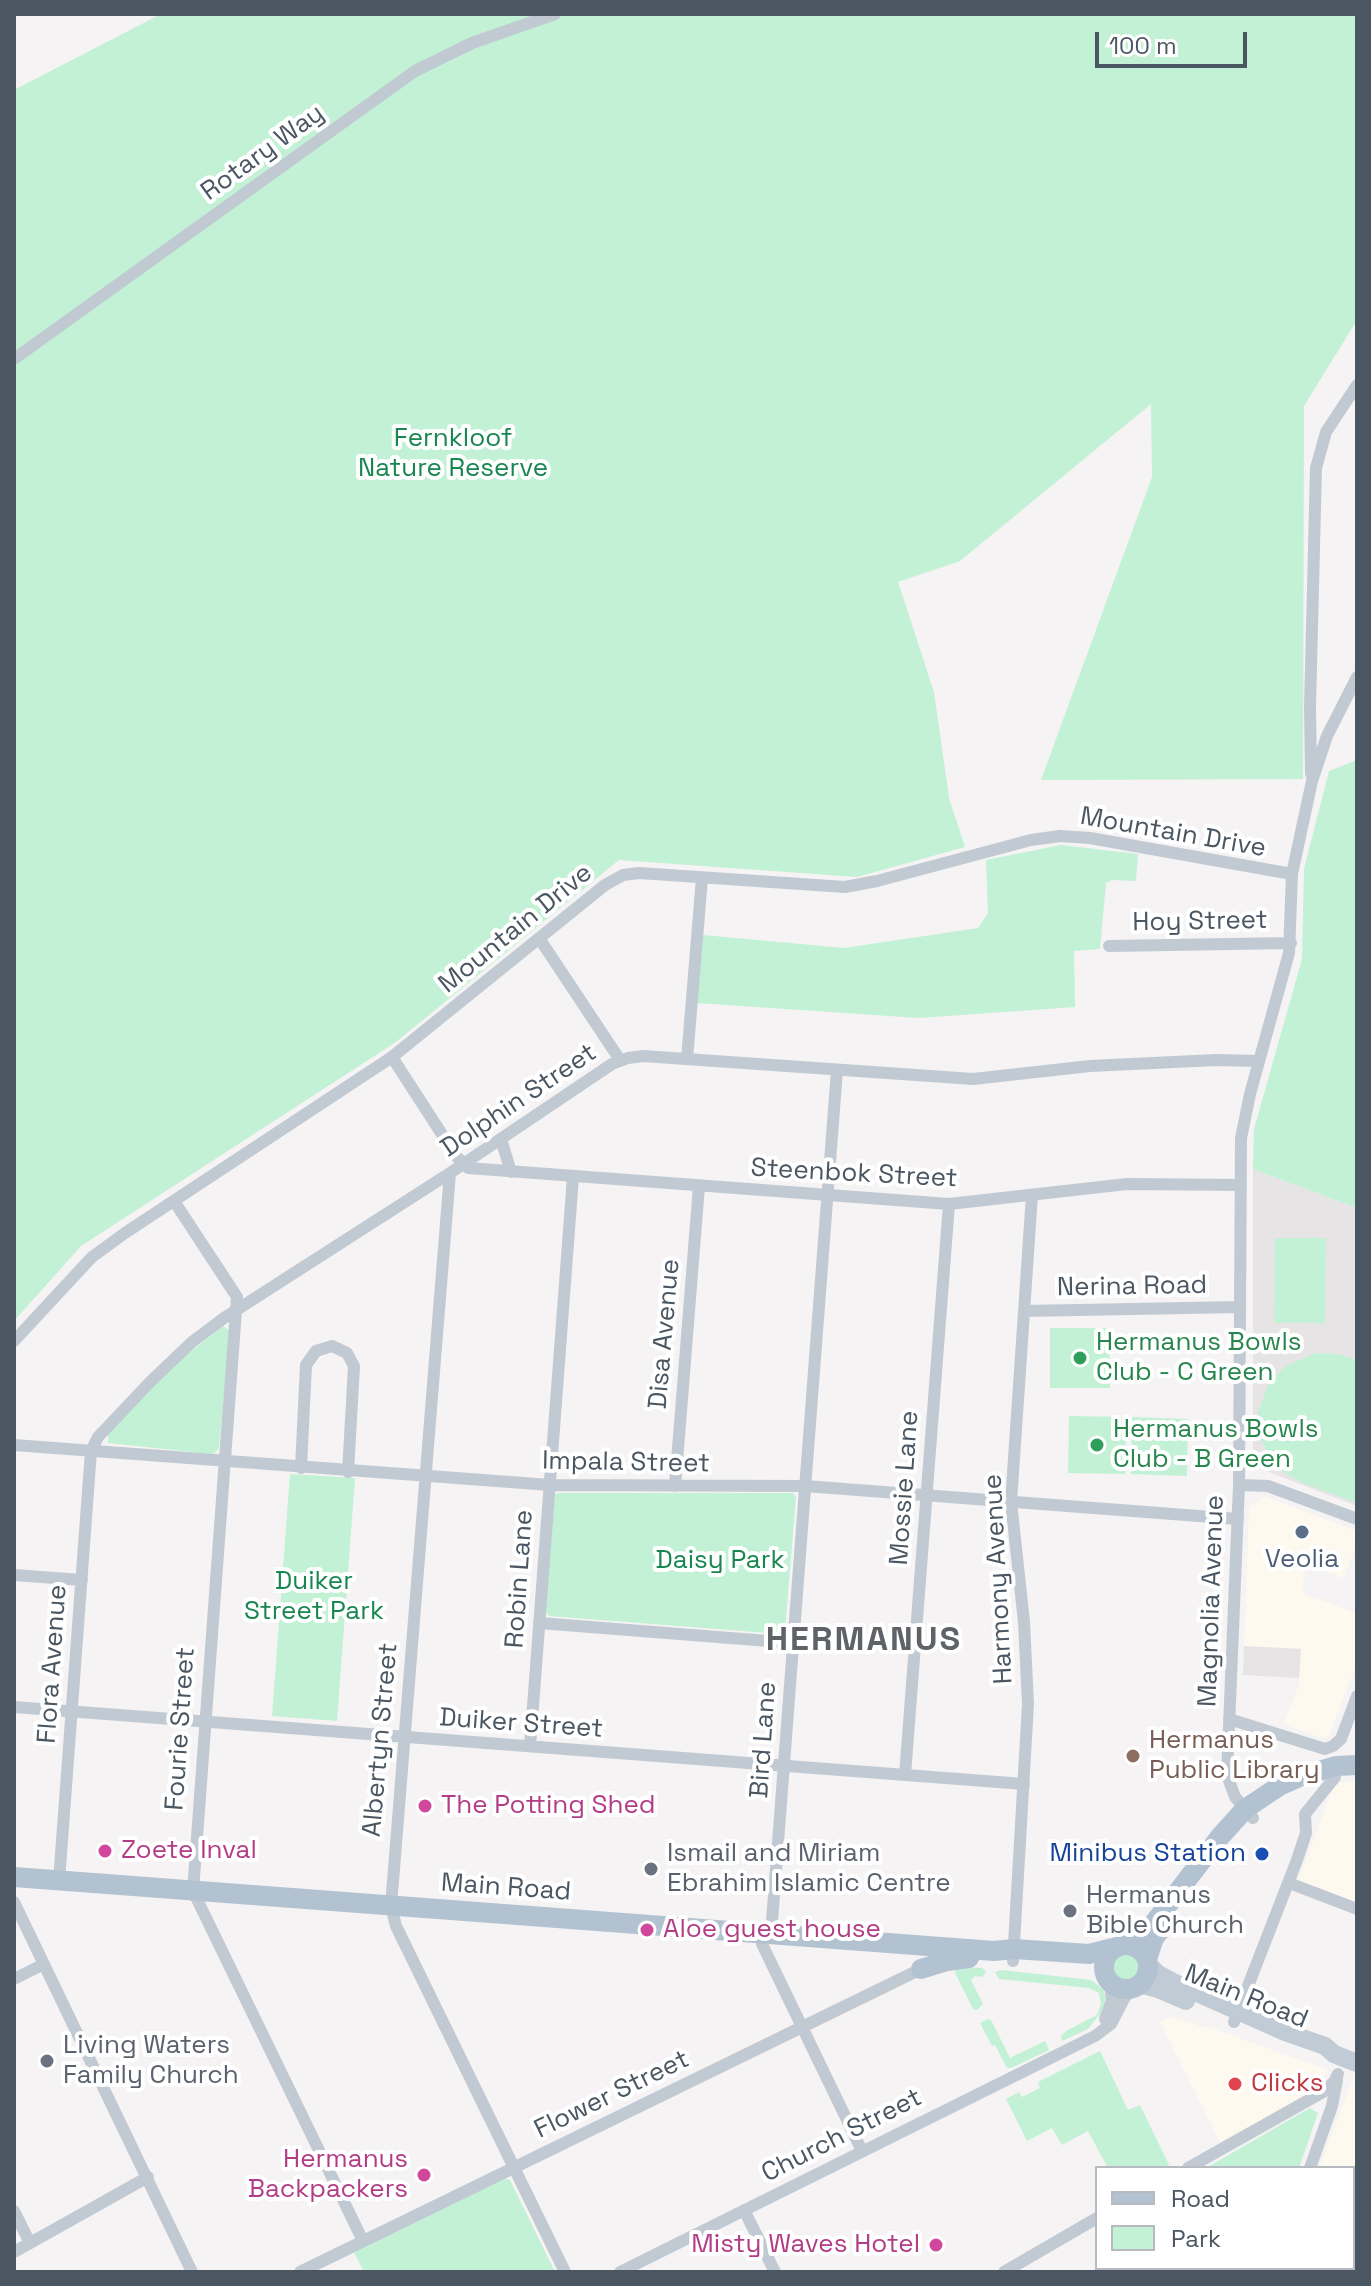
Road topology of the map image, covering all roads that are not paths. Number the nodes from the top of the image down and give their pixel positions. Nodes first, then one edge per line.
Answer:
1 (555, 14) edge
2 (14, 359) edge
3 (1357, 385) edge
4 (1357, 677) edge
5 (1310, 707) junction
6 (1336, 714) junction
7 (1312, 781) junction
8 (1292, 874) junction
9 (702, 878) junction
10 (539, 938) junction
11 (1291, 943) junction
12 (1109, 946) dead end
13 (392, 1057) junction
14 (687, 1059) junction
15 (620, 1060) junction
16 (1259, 1061) junction
17 (837, 1070) junction
18 (501, 1139) junction
19 (464, 1164) junction
20 (511, 1172) junction
21 (450, 1173) junction
22 (573, 1177) junction
23 (1241, 1185) junction
24 (699, 1186) junction
25 (1032, 1195) junction
26 (827, 1196) junction
27 (174, 1201) junction
28 (949, 1204) junction
29 (1240, 1307) junction
30 (235, 1310) junction
31 (1024, 1311) junction
32 (14, 1341) edge
33 (14, 1445) edge
34 (91, 1451) junction
35 (224, 1462) junction
36 (301, 1468) junction
37 (348, 1472) junction
38 (424, 1478) junction
39 (550, 1485) junction
40 (1239, 1485) junction
41 (675, 1486) junction
42 (805, 1486) junction
43 (926, 1496) junction
44 (1011, 1502) junction
45 (1238, 1519) junction
46 (1357, 1519) edge
47 (14, 1575) edge
48 (82, 1580) junction
49 (539, 1623) junction
50 (794, 1643) junction
51 (1357, 1696) edge
52 (14, 1707) edge
53 (72, 1711) junction
54 (1229, 1719) junction
55 (204, 1721) junction
56 (404, 1737) junction
57 (530, 1746) junction
58 (1357, 1765) edge
59 (784, 1766) junction
60 (1357, 1773) edge
61 (905, 1775) junction
62 (1335, 1777) junction
63 (1024, 1784) junction
64 (1249, 1813) junction
65 (14, 1877) edge
66 (59, 1881) junction
67 (1289, 1883) junction
68 (193, 1891) junction
69 (14, 1902) edge
70 (391, 1906) junction
71 (1357, 1909) edge
72 (767, 1934) junction
73 (926, 1946) junction
74 (1120, 1946) junction
75 (1007, 1954) junction
76 (1148, 1961) junction
77 (44, 1964) junction
78 (921, 1969) junction
79 (14, 1979) edge
80 (1109, 1981) junction
81 (1138, 1986) junction
82 (1236, 2017) junction
83 (802, 2028) junction
84 (1083, 2040) junction
85 (1343, 2062) edge
86 (862, 2151) junction
87 (1192, 2166) edge
88 (1311, 2166) edge
89 (514, 2168) junction
90 (148, 2177) junction
91 (744, 2210) junction
92 (14, 2211) edge
93 (1095, 2219) edge
94 (363, 2241) junction
95 (30, 2243) junction
96 (14, 2252) edge
97 (192, 2272) edge
98 (300, 2272) edge
99 (565, 2272) edge
100 (620, 2272) edge
101 (775, 2272) edge
102 (1004, 2272) edge

1 - 2 street, Rotary Way
3 - 5 street
4 - 6 street, Magnolia Avenue
5 - 6 street
5 - 7 street
6 - 7 street, Magnolia Avenue
7 - 8 street, Magnolia Avenue
8 - 9 street, Mountain Drive
8 - 11 street, Magnolia Avenue
9 - 10 street, Mountain Drive
9 - 14 street
10 - 13 street, Mountain Drive
10 - 15 street
11 - 12 street, Hoy Street
11 - 16 street, Magnolia Avenue
13 - 19 street
13 - 27 street, Mountain Drive
14 - 15 street, Dolphin Street
14 - 17 street, Dolphin Street
15 - 18 street, Dolphin Street
16 - 17 street, Dolphin Street
16 - 23 street, Magnolia Avenue
17 - 26 street, Bird Lane
18 - 19 street, Dolphin Street
18 - 20 street
19 - 20 street, Steenbok Street
19 - 21 street, Dolphin Street
20 - 22 street, Steenbok Street
21 - 30 street, Dolphin Street
21 - 38 street, Albertyn Street
22 - 24 street, Steenbok Street
22 - 39 street, Robin Lane
23 - 25 street, Steenbok Street
23 - 29 street, Magnolia Avenue
24 - 26 street, Steenbok Street
24 - 41 street, Disa Avenue
25 - 28 street, Steenbok Street
25 - 31 street, Harmony Avenue
26 - 28 street, Steenbok Street
26 - 42 street, Bird Lane
27 - 30 street, Fourie Street
27 - 32 street, Mountain Drive
28 - 43 street, Mossie Lane
29 - 31 street, Nerina Road
29 - 40 street, Magnolia Avenue
30 - 34 street, Dolphin Street
30 - 35 street, Fourie Street
31 - 44 street, Harmony Avenue
33 - 34 street, Impala Street
34 - 35 street, Impala Street
34 - 48 street, Flora Avenue
35 - 36 street, Impala Street
35 - 55 street, Fourie Street
36 - 37 street, Impala Street
36 - 37 street
37 - 38 street, Impala Street
38 - 39 street, Impala Street
38 - 56 street, Albertyn Street
39 - 41 street, Impala Street
39 - 49 street, Robin Lane
40 - 45 street, Magnolia Avenue
40 - 46 street
41 - 42 street, Impala Street
42 - 43 street, Impala Street
42 - 50 street, Bird Lane
43 - 44 street, Impala Street
43 - 61 street, Mossie Lane
44 - 45 street, Impala Street
44 - 63 street, Harmony Avenue
45 - 54 street, Magnolia Avenue
47 - 48 street
48 - 53 street, Flora Avenue
49 - 50 street
49 - 57 street, Robin Lane
50 - 59 street, Bird Lane
51 - 54 street
52 - 53 street, Duiker Street
53 - 55 street, Duiker Street
53 - 66 street, Flora Avenue
54 - 64 street, Magnolia Avenue
55 - 56 street, Duiker Street
55 - 68 street, Fourie Street
56 - 57 street, Duiker Street
56 - 70 street, Albertyn Street
57 - 59 street, Duiker Street
58 - 64 main road
59 - 61 street, Duiker Street
59 - 72 street, Bird Lane
60 - 62 main road
61 - 63 street, Duiker Street
62 - 64 main road
62 - 67 street
63 - 75 street, Harmony Avenue
64 - 74 main road
64 - 76 main road
65 - 66 main road, Main Road
66 - 68 main road, Main Road
67 - 71 street
67 - 82 street
68 - 70 main road, Main Road
68 - 94 street, Fourie Street
69 - 77 street
70 - 72 main road, Main Road
70 - 89 street, Albertyn Street
72 - 73 main road, Main Road
72 - 83 street, Bird Lane
73 - 75 main road, Main Road
73 - 78 street
74 - 75 main road, Main Road
74 - 76 main road, Main Road
74 - 80 main road
75 - 78 main road
75 - 80 main road, Main Road
76 - 81 main road, Main Road
76 - 82 main road, Main Road
77 - 79 street
77 - 90 street
78 - 83 street, Flower Street
80 - 81 main road, Main Road
80 - 84 street, Church Street
81 - 82 main road, Main Road
81 - 84 street, Church Street
82 - 85 main road, Main Road
83 - 86 street, Bird Lane
83 - 89 street, Flower Street
84 - 86 street, Church Street
85 - 87 street
85 - 88 street
86 - 91 street, Church Street
89 - 94 street, Flower Street
89 - 99 street, Albertyn Street
90 - 95 street
90 - 97 street
91 - 100 street, Church Street
91 - 101 street
92 - 95 street
93 - 102 street
94 - 98 street, Flower Street
95 - 96 street

